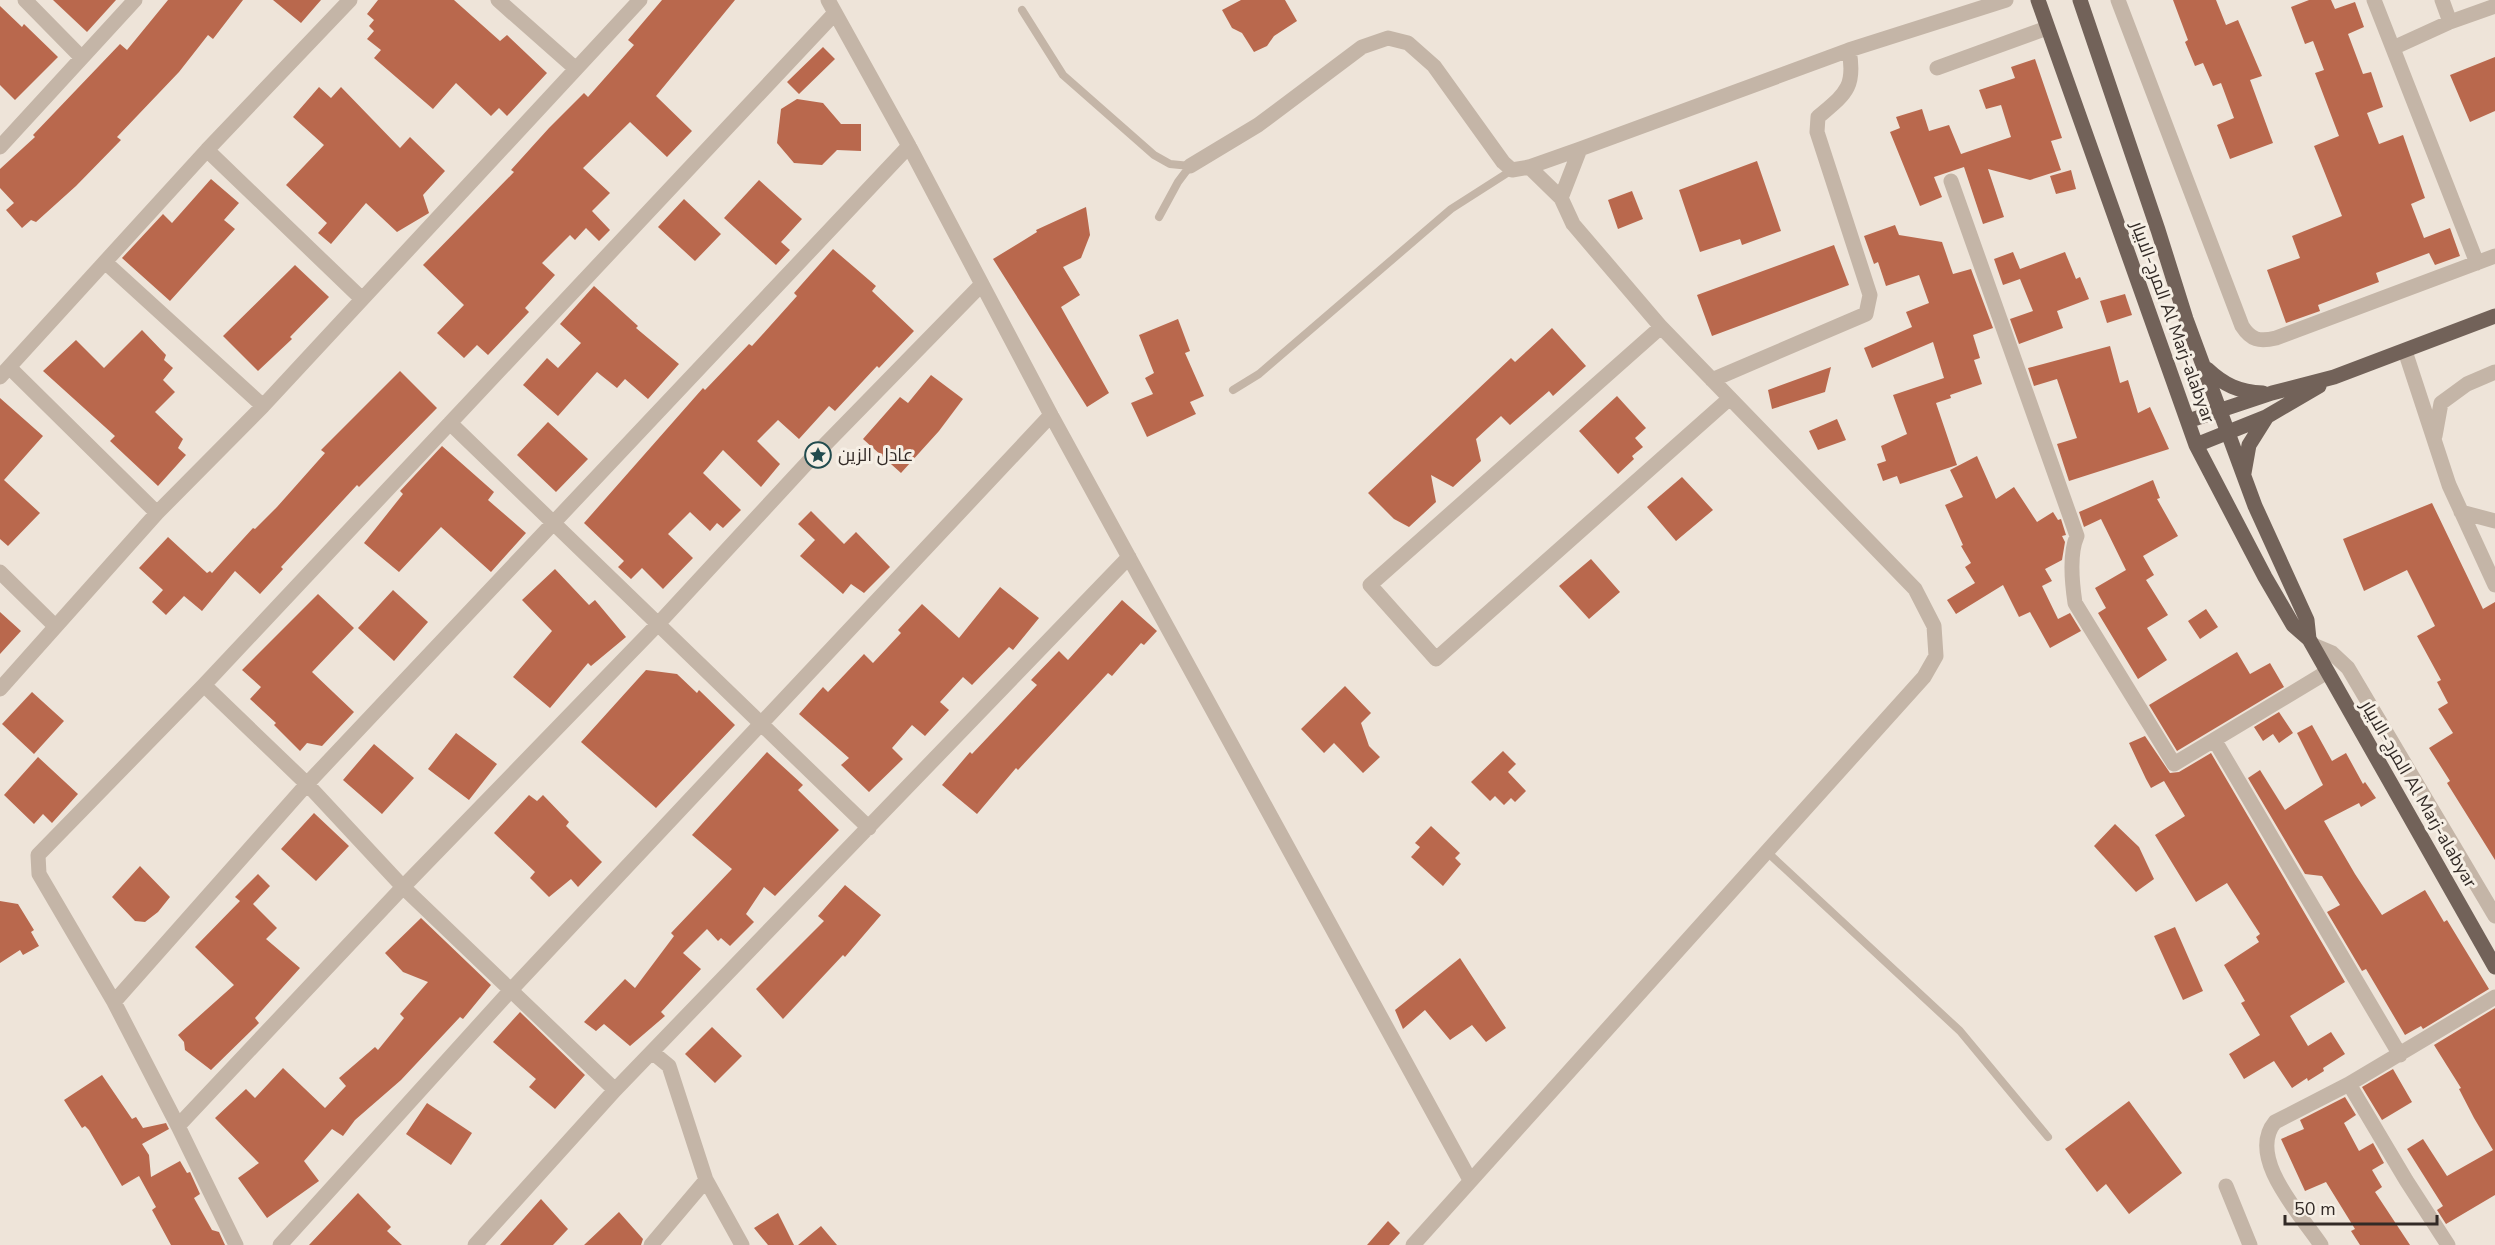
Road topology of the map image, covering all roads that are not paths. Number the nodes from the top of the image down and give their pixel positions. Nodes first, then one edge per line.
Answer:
1 (25, 0) edge
2 (135, 0) edge
3 (350, 0) edge
4 (498, 0) edge
5 (640, 0) edge
6 (2006, 0) edge
7 (2038, 0) edge
8 (2080, 0) edge
9 (2118, 0) edge
10 (2374, 0) edge
11 (2442, 0) edge
12 (831, 6) edge
13 (2495, 6) edge
14 (1022, 10) dead end
15 (2450, 22) junction
16 (2047, 28) junction
17 (2393, 48) junction
18 (1848, 50) junction
19 (81, 57) junction
20 (1937, 68) dead end
21 (576, 69) junction
22 (909, 146) junction
23 (0, 147) edge
24 (1580, 149) junction
25 (207, 150) junction
26 (1190, 166) junction
27 (1530, 167) junction
28 (1512, 170) junction
29 (1951, 181) dead end
30 (1562, 198) junction
31 (1159, 218) dead end
32 (2495, 256) edge
33 (105, 262) junction
34 (2477, 263) junction
35 (982, 284) junction
36 (362, 299) junction
37 (2495, 316) edge
38 (1661, 327) junction
39 (2405, 351) junction
40 (2203, 366) junction
41 (4, 372) edge
42 (2495, 372) edge
43 (2334, 377) junction
44 (1712, 380) junction
45 (1233, 390) dead end
46 (2272, 393) junction
47 (1730, 398) junction
48 (263, 406) junction
49 (2220, 411) junction
50 (1051, 416) junction
51 (2266, 417) junction
52 (2188, 421) junction
53 (450, 423) junction
54 (2228, 433) junction
55 (2435, 439) junction
56 (2196, 445) junction
57 (2244, 476) junction
58 (2461, 512) junction
59 (156, 513) junction
60 (2495, 521) edge
61 (553, 522) junction
62 (1129, 558) junction
63 (0, 572) edge
64 (2495, 585) edge
65 (658, 623) junction
66 (55, 626) junction
67 (2311, 642) junction
68 (2327, 672) junction
69 (204, 685) junction
70 (0, 689) edge
71 (762, 724) junction
72 (2215, 741) junction
73 (307, 784) junction
74 (869, 828) junction
75 (1766, 851) junction
76 (403, 887) junction
77 (2495, 916) edge
78 (2495, 967) edge
79 (510, 991) junction
80 (2495, 998) edge
81 (114, 1002) junction
82 (652, 1052) junction
83 (2400, 1055) junction
84 (2349, 1084) junction
85 (615, 1090) junction
86 (178, 1126) junction
87 (2048, 1137) dead end
88 (706, 1180) junction
89 (1470, 1180) junction
90 (2226, 1186) dead end
91 (236, 1245) edge
92 (280, 1245) edge
93 (475, 1245) edge
94 (651, 1245) edge
95 (742, 1245) edge
96 (1413, 1245) edge
97 (2250, 1245) edge
98 (2321, 1245) edge
99 (2448, 1245) edge

1 - 19 street
2 - 19 street
3 - 25 street
4 - 21 street
5 - 21 street
6 - 18 street
7 - 16 main road, المرج-الابيار Al Marj-alabyar
8 - 40 main road, المرج-الابيار Al Marj-alabyar
9 - 34 street
10 - 17 street
11 - 15 street
12 - 22 street
12 - 53 street
13 - 15 street
14 - 26 lane
15 - 17 street
16 - 20 street
16 - 52 main road, المرج-الابيار Al Marj-alabyar
17 - 34 street
18 - 24 street
18 - 44 street
19 - 23 street
21 - 36 street
22 - 35 street
22 - 61 street
24 - 27 street
24 - 30 street
25 - 33 street
25 - 36 street
26 - 28 street
26 - 31 lane
27 - 28 street
27 - 30 street
28 - 45 lane
29 - 72 street
30 - 38 street
32 - 34 street
33 - 41 street
33 - 48 street
35 - 50 street
35 - 65 street
36 - 48 street
37 - 39 main road
38 - 44 street
38 - 47 street
39 - 43 main road
39 - 55 street
40 - 46 main road
40 - 49 main road, المرج-الابيار Al Marj-alabyar
41 - 59 street
42 - 55 street
43 - 46 main road
43 - 51 main road
44 - 47 street
46 - 49 main road
47 - 75 street
48 - 59 street
49 - 52 main road
49 - 54 main road, المرج-الابيار Al Marj-alabyar
50 - 62 street
50 - 71 street
51 - 54 main road
51 - 57 main road
52 - 56 main road, المرج-الابيار Al Marj-alabyar
53 - 61 street
53 - 69 street
54 - 56 main road
54 - 57 main road, المرج-الابيار Al Marj-alabyar
55 - 58 street
56 - 67 main road, المرج-الابيار Al Marj-alabyar
57 - 67 main road, المرج-الابيار Al Marj-alabyar
58 - 60 street
58 - 64 street
59 - 66 street
61 - 65 street
61 - 73 street
62 - 74 street
62 - 89 street
63 - 66 street
65 - 71 street
65 - 76 street
66 - 70 street
67 - 68 main road, المرج-الابيار Al Marj-alabyar
67 - 77 street
68 - 72 street
68 - 78 main road, المرج-الابيار Al Marj-alabyar
69 - 73 street
69 - 81 street
71 - 74 street
71 - 79 street
72 - 83 street
73 - 76 street
73 - 81 street
74 - 82 street
75 - 87 lane
75 - 89 street
76 - 79 street
76 - 86 street
79 - 85 street
79 - 92 street
80 - 83 street
81 - 86 street
82 - 85 street
82 - 88 street
83 - 84 street
84 - 98 street
84 - 99 street
85 - 93 street
86 - 91 street
88 - 94 street
88 - 95 street
89 - 96 street
90 - 97 street

